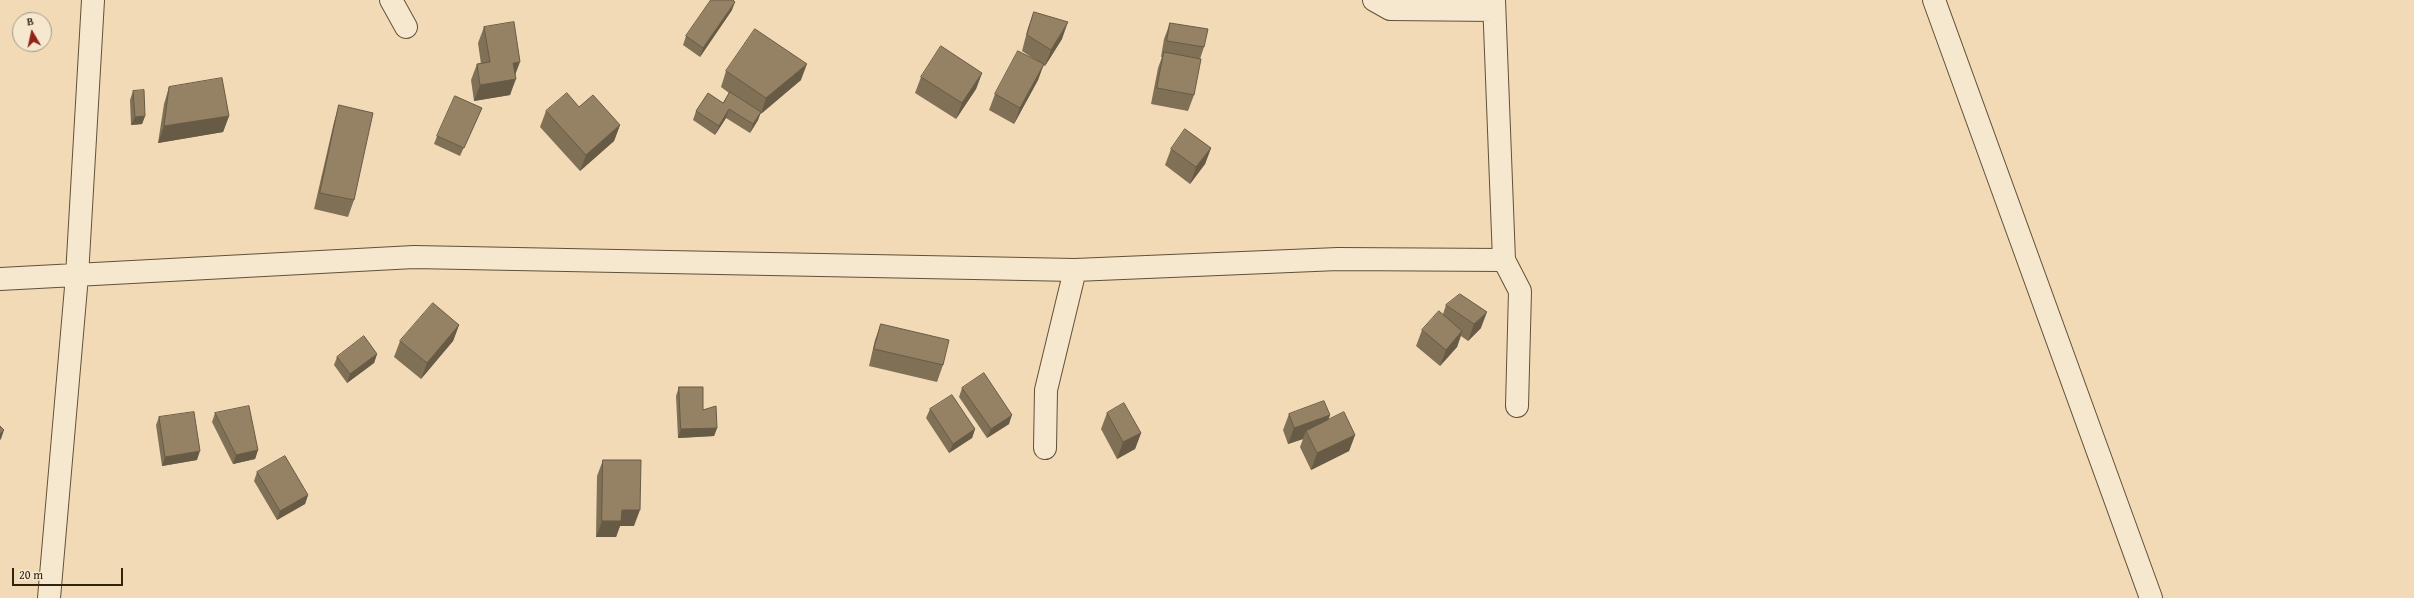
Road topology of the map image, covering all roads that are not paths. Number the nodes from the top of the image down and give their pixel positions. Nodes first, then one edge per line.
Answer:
1 (93, 0) edge
2 (390, 0) edge
3 (1374, 0) edge
4 (1934, 0) edge
5 (1494, 5) edge
6 (406, 27) dead end
7 (1504, 260) junction
8 (1075, 270) junction
9 (77, 276) junction
10 (0, 279) edge
11 (1517, 406) dead end
12 (1045, 448) dead end
13 (49, 598) edge
14 (2151, 598) edge

1 - 9 street
2 - 6 street
3 - 5 street
4 - 14 street
5 - 7 street
7 - 8 street
7 - 11 street
8 - 9 street
8 - 12 street
9 - 10 street
9 - 13 street

